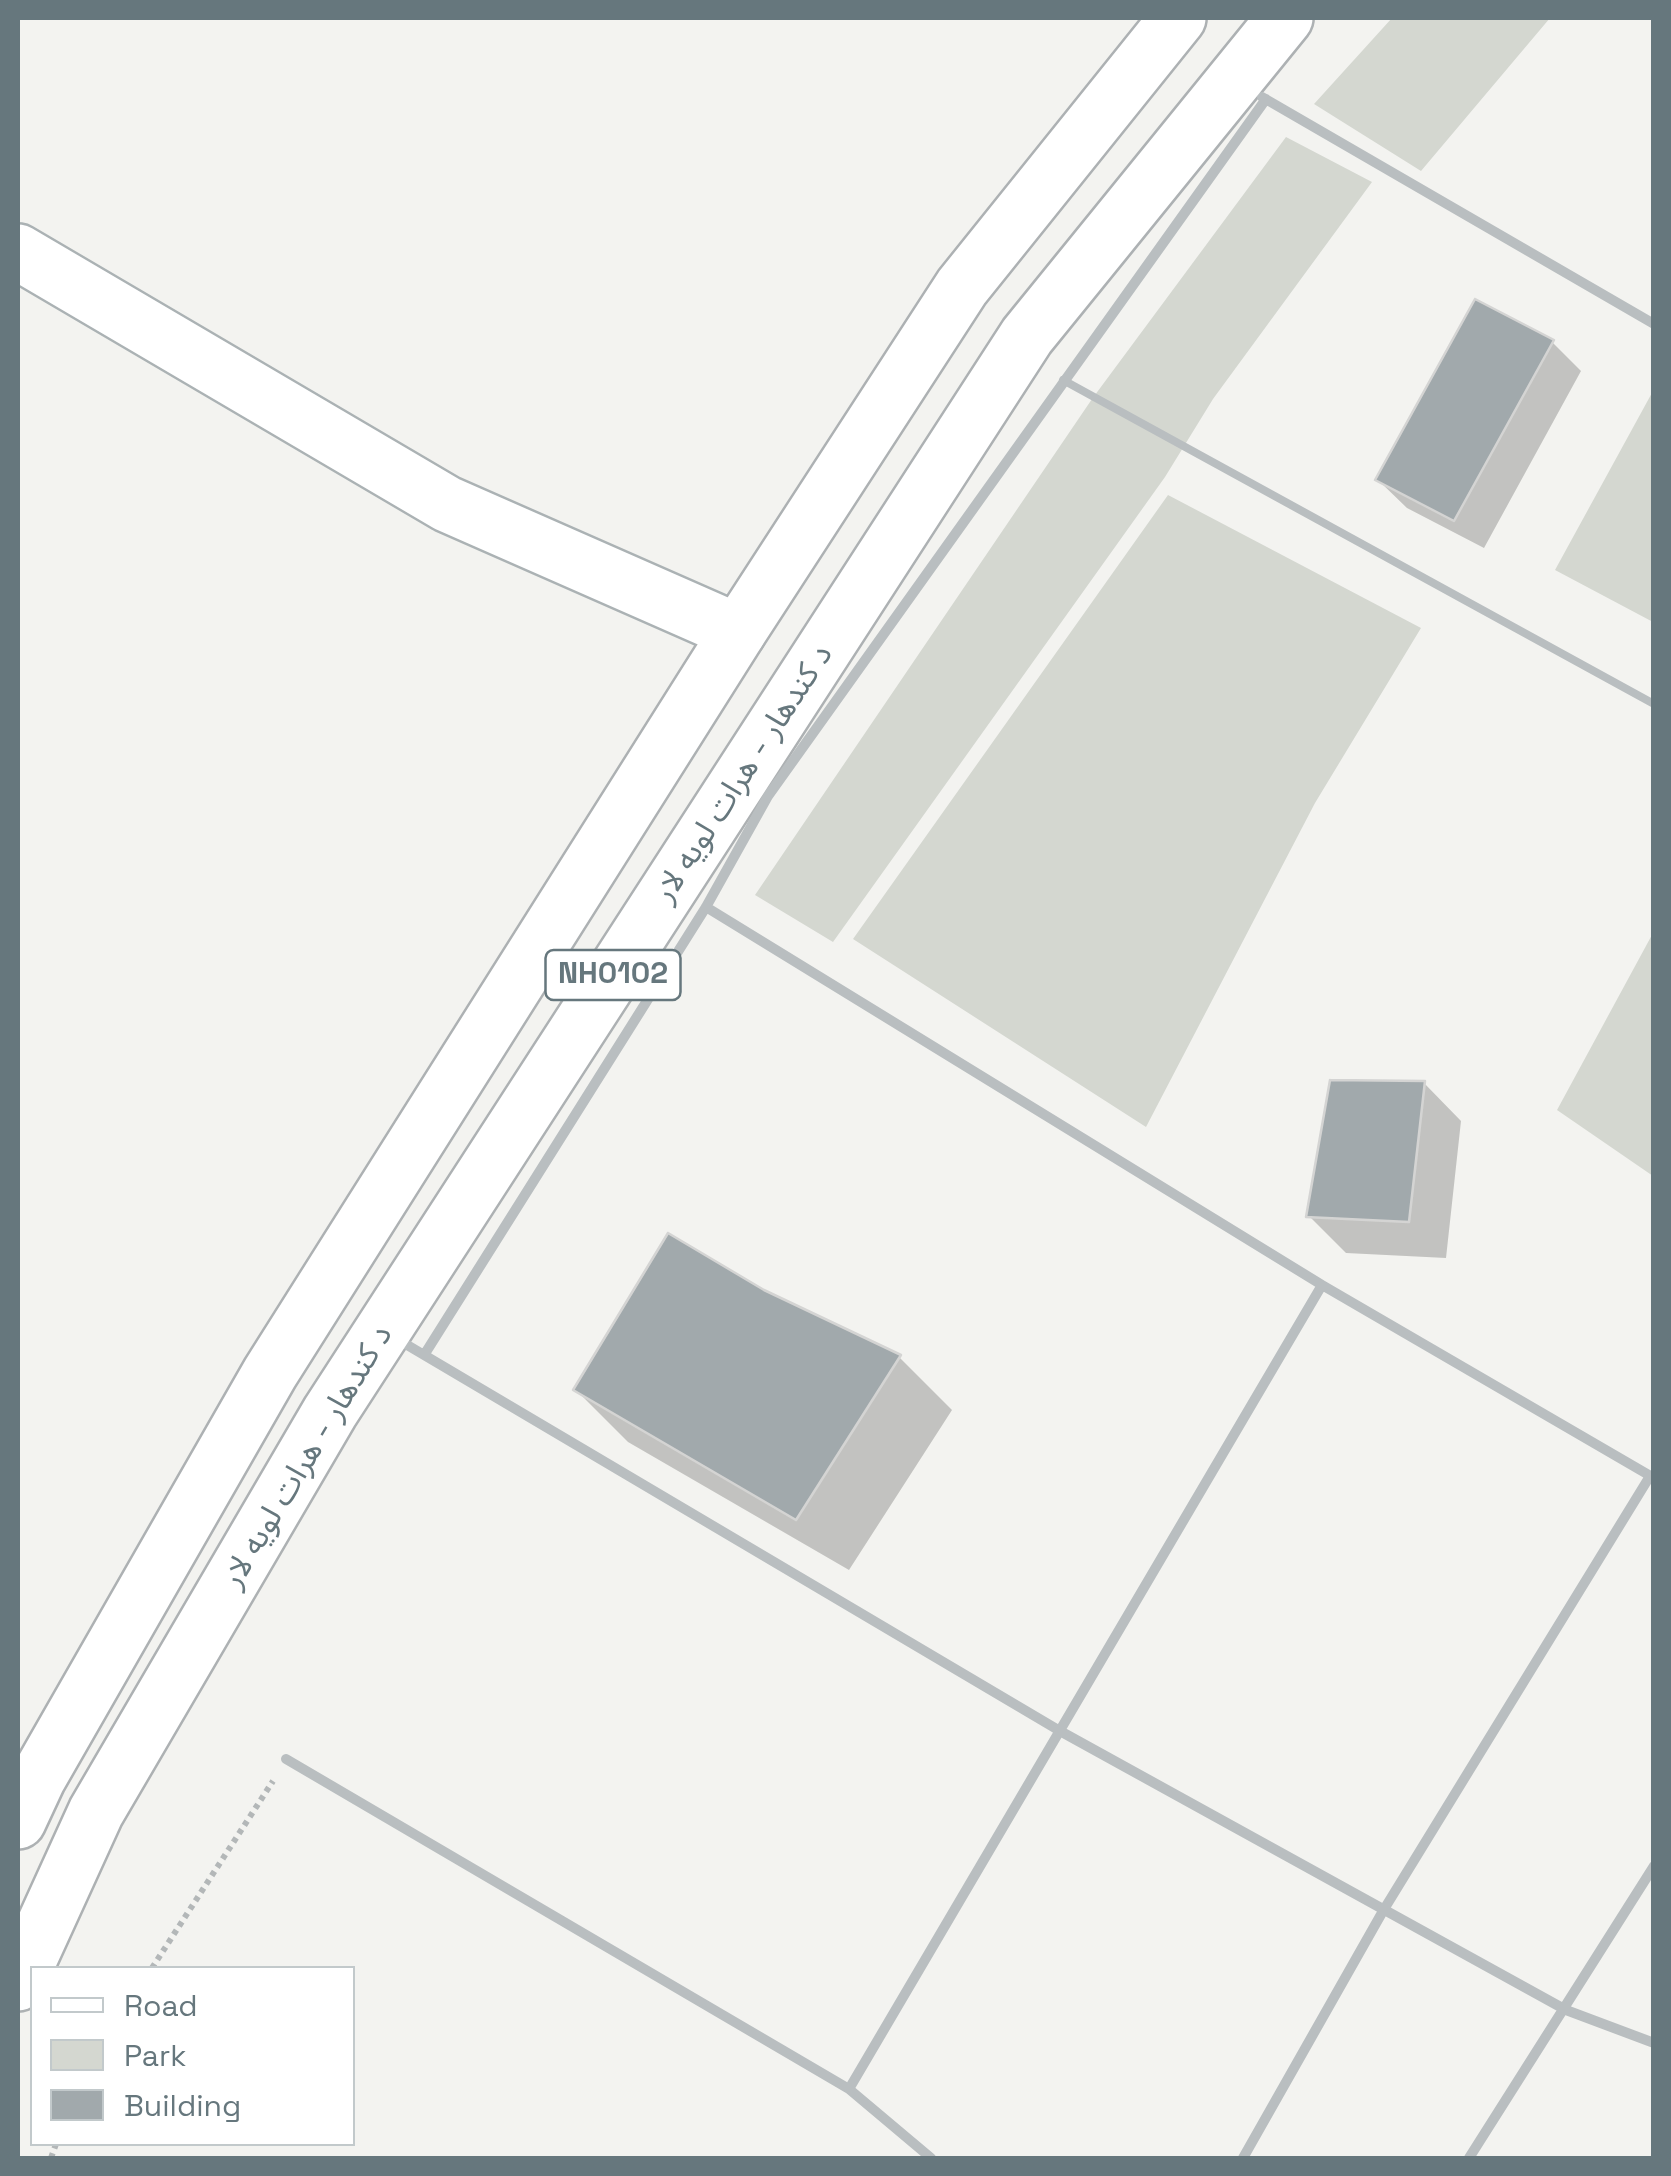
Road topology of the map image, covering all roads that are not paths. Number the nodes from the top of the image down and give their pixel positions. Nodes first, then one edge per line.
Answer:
1 (1178, 18) edge
2 (1285, 18) edge
3 (1248, 90) junction
4 (18, 252) edge
5 (1654, 324) edge
6 (1063, 380) junction
7 (738, 632) junction
8 (1654, 704) edge
9 (706, 907) junction
10 (1322, 1285) junction
11 (404, 1342) junction
12 (1652, 1477) edge
13 (133, 1613) junction
14 (192, 1649) junction
15 (1060, 1731) junction
16 (286, 1759) road end
17 (18, 1822) edge
18 (1654, 1866) edge
19 (1383, 1911) junction
20 (18, 1983) edge
21 (1566, 2010) junction
22 (1654, 2042) edge
23 (848, 2090) junction
24 (931, 2158) edge
25 (1244, 2158) edge
26 (1469, 2158) edge

1 - 7 main road, NH0102
2 - 3 main road, د کندهار - هرات لويه لار / NH0102
3 - 5 street
3 - 6 street
3 - 11 main road, د کندهار - هرات لويه لار / NH0102
4 - 7 main road
6 - 8 lane
6 - 9 street
7 - 13 main road, NH0102
9 - 10 street
9 - 11 street
10 - 12 street
10 - 15 street
11 - 14 main road, د کندهار - هرات لويه لار / NH0102
11 - 15 street
12 - 19 street
13 - 14 main road
13 - 17 main road, NH0102
14 - 20 main road, د کندهار - هرات لويه لار / NH0102
15 - 19 street
15 - 23 street
16 - 23 street
18 - 21 street
19 - 21 street
19 - 25 street
21 - 22 street
21 - 26 street
23 - 24 street

